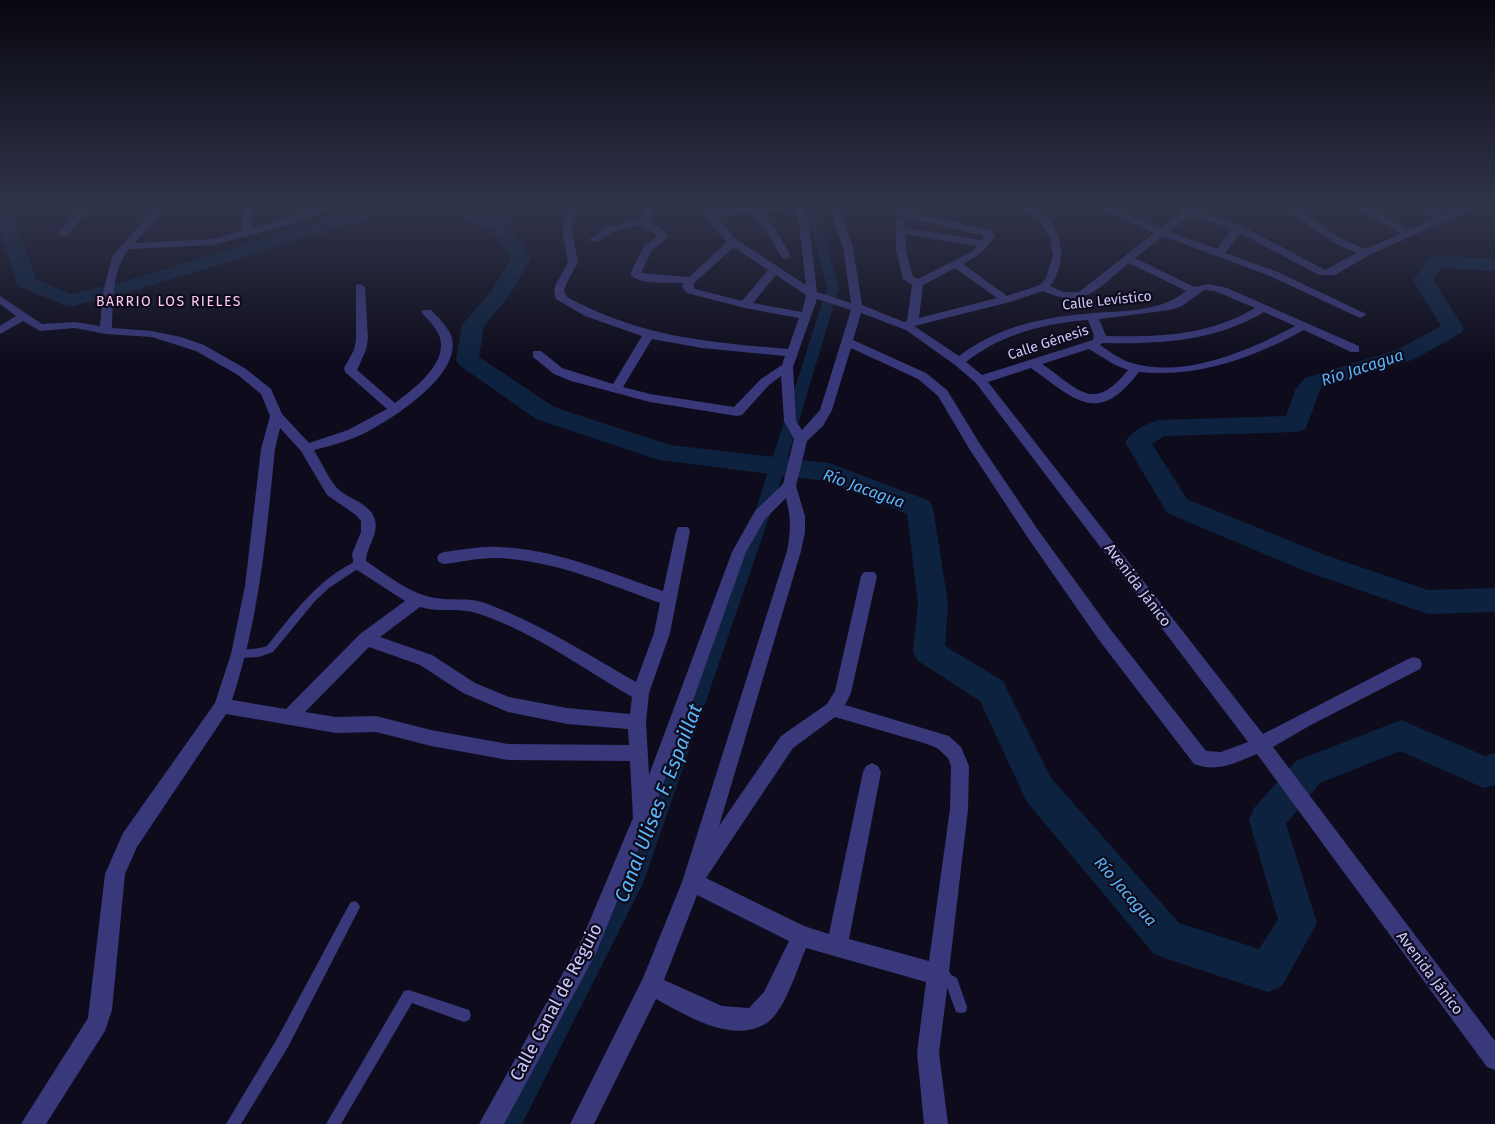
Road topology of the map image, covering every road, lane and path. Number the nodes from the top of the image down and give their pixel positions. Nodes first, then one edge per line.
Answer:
1 (117, 258) edge
2 (572, 258) edge
3 (642, 258) edge
4 (715, 258) edge
5 (757, 258) edge
6 (809, 258) edge
7 (849, 258) edge
8 (903, 258) edge
9 (965, 258) edge
10 (1057, 258) edge
11 (1232, 258) edge
12 (1290, 258) edge
13 (1296, 258) edge
14 (1356, 258) edge
15 (1128, 259) joint
16 (955, 263) junction
17 (774, 270) junction
18 (1274, 274) junction
19 (692, 280) junction
20 (918, 283) junction
21 (360, 287) dead end
22 (1044, 287) junction
23 (1192, 290) junction
24 (815, 296) junction
25 (0, 299) edge
26 (1006, 300) junction
27 (745, 305) junction
28 (853, 307) junction
29 (1263, 308) junction
30 (428, 312) dead end
31 (1360, 315) dead end
32 (24, 316) junction
33 (806, 316) junction
34 (1093, 317) junction
35 (909, 323) junction
36 (1304, 326) junction
37 (0, 331) edge
38 (106, 331) junction
39 (648, 336) junction
40 (847, 342) junction
41 (1096, 342) junction
42 (1355, 349) dead end
43 (792, 353) junction
44 (537, 354) dead end
45 (959, 362) junction
46 (1032, 363) junction
47 (787, 367) junction
48 (1136, 368) junction
49 (980, 380) junction
50 (617, 387) junction
51 (394, 409) junction
52 (276, 416) junction
53 (801, 439) junction
54 (306, 448) junction
55 (789, 486) junction
56 (683, 531) dead end
57 (444, 558) dead end
58 (359, 564) junction
59 (869, 576) dead end
60 (419, 599) junction
61 (669, 599) junction
62 (366, 639) junction
63 (239, 654) junction
64 (1414, 664) dead end
65 (641, 693) junction
66 (222, 706) junction
67 (833, 709) junction
68 (289, 717) junction
69 (638, 722) junction
70 (1265, 751) junction
71 (638, 753) junction
72 (872, 772) dead end
73 (642, 818) junction
74 (692, 882) junction
75 (354, 907) dead end
76 (801, 936) junction
77 (837, 947) junction
78 (940, 975) junction
79 (651, 985) junction
80 (961, 1007) dead end
81 (464, 1015) dead end
82 (1495, 1059) edge
83 (33, 1124) edge
84 (233, 1124) edge
85 (333, 1124) edge
86 (491, 1124) edge
87 (582, 1124) edge
88 (936, 1124) edge

1 - 38 street
2 - 39 street
3 - 19 street
4 - 19 street
5 - 17 street, Avenida Jánico
6 - 24 street
7 - 28 street
8 - 20 street
9 - 16 street
10 - 22 street
11 - 18 street
12 - 18 street
13 - 14 street
15 - 22 street
15 - 23 street
16 - 20 street
16 - 26 street
17 - 24 street, Avenida Jánico
17 - 27 street
18 - 31 street
19 - 27 street
20 - 35 street
21 - 51 street
22 - 26 street
23 - 29 street
23 - 34 street, Calle Levístico
24 - 28 street, Avenida Jánico
24 - 33 street
25 - 32 street
26 - 35 street
27 - 33 street
28 - 35 street, Avenida Jánico
28 - 40 street
29 - 36 street
29 - 41 street
30 - 51 street
32 - 37 street
32 - 38 street
33 - 43 street
34 - 41 street, Calle Génesis
34 - 45 street, Calle Levístico
35 - 45 street, Avenida Jánico
36 - 42 street
36 - 48 street
38 - 52 street
39 - 43 street
39 - 50 street
40 - 53 street
40 - 70 street
41 - 46 street, Calle Génesis
41 - 48 street
43 - 47 street
44 - 50 street
45 - 49 street, Avenida Jánico
46 - 48 street
46 - 49 street, Calle Génesis
47 - 50 street
47 - 53 street
49 - 70 street, Avenida Jánico
51 - 54 street
52 - 54 street
52 - 63 street
53 - 55 street
54 - 58 street
55 - 73 street, Calle Canal de Reguio
55 - 74 street
56 - 61 street
57 - 61 street
58 - 60 street
58 - 63 lane
59 - 67 street
60 - 62 street
60 - 65 street
61 - 65 street
62 - 68 street
62 - 69 street
63 - 66 street
64 - 70 street
65 - 69 street
66 - 68 street
66 - 83 street
67 - 74 street
67 - 78 street
68 - 71 street
69 - 71 street
70 - 82 street, Avenida Jánico
71 - 73 street
72 - 77 street
73 - 86 street, Calle Canal de Reguio
74 - 76 street
74 - 79 street
75 - 84 lane
76 - 77 street
76 - 79 street
77 - 78 street
78 - 80 lane
78 - 88 street
79 - 87 street
81 - 85 lane

